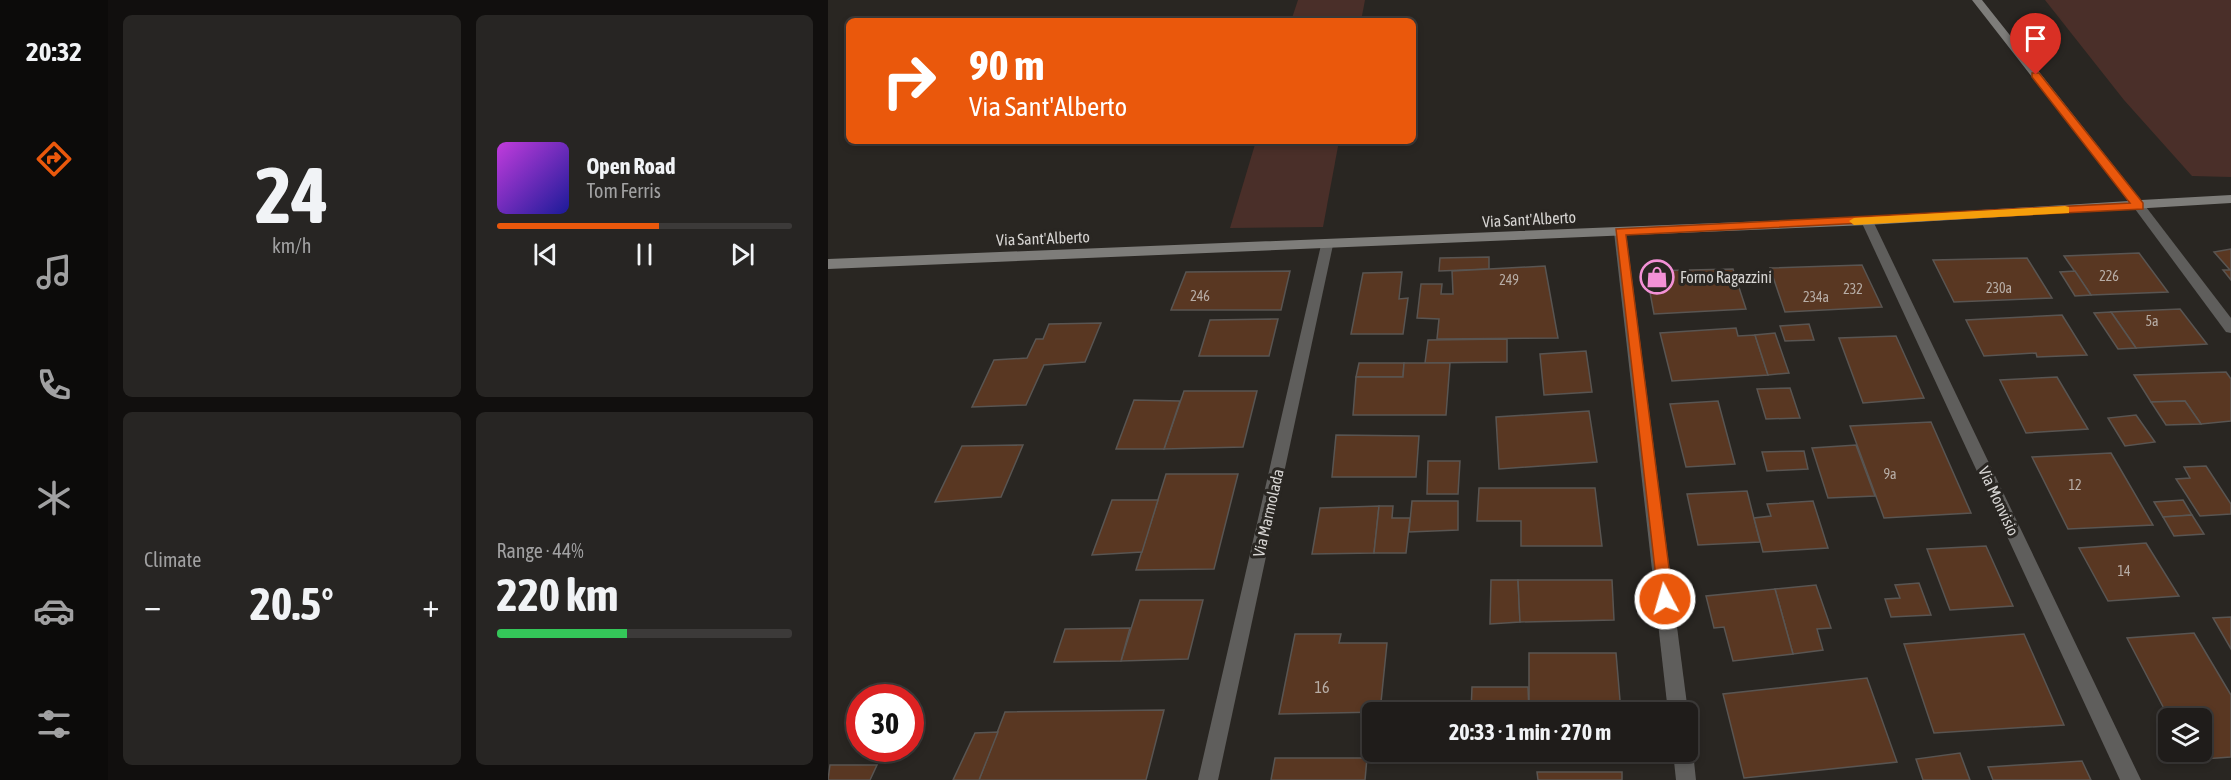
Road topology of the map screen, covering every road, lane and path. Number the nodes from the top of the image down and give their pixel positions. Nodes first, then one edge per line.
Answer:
1 (1977, 0) edge
2 (2231, 199) edge
3 (2139, 206) junction
4 (1867, 221) junction
5 (1620, 232) junction
6 (1327, 245) junction
7 (828, 264) edge
8 (2231, 328) edge
9 (1677, 702) edge
10 (1684, 762) edge
11 (1208, 780) edge
12 (1686, 780) edge
13 (2131, 780) edge

1 - 3 street
2 - 3 street, Via Sant'Alberto
3 - 4 street, Via Sant'Alberto
3 - 8 street
4 - 5 street, Via Sant'Alberto
4 - 13 street, Via Monvisio
5 - 6 street, Via Sant'Alberto
5 - 9 street
6 - 7 street, Via Sant'Alberto
6 - 11 street, Via Marmolada
10 - 12 street

